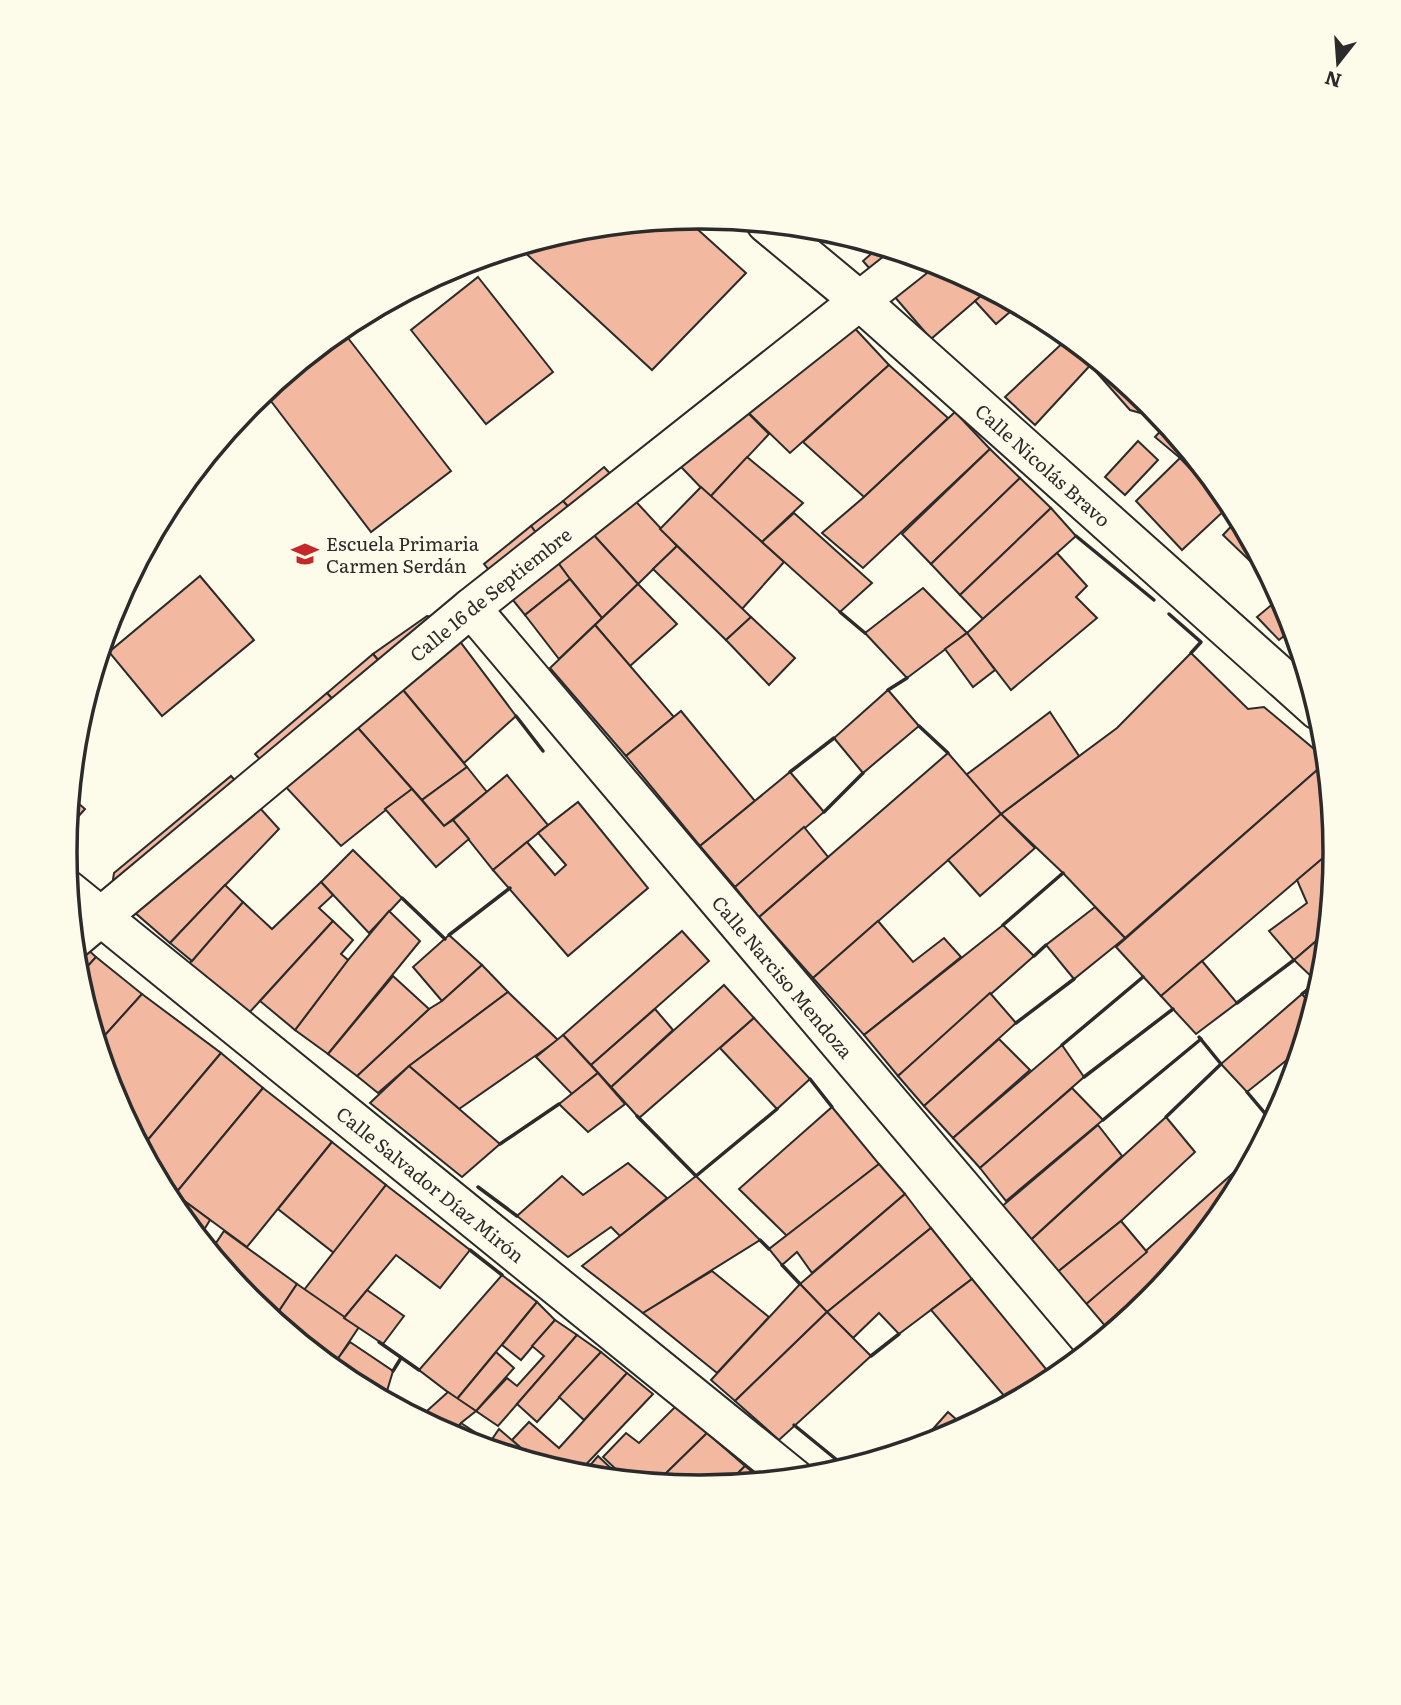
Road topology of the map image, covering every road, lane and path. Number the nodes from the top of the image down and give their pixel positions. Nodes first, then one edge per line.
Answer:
1 (779, 234) edge
2 (906, 264) edge
3 (860, 301) junction
4 (471, 608) junction
5 (1305, 698) edge
6 (87, 929) edge
7 (1090, 1339) edge
8 (784, 1471) edge

1 - 3 street, Calle Nicolás Bravo
2 - 3 street, Calle 16 de Septiembre
3 - 4 street, Calle 16 de Septiembre
3 - 5 street, Calle Nicolás Bravo
4 - 6 street, Calle 16 de Septiembre
4 - 7 street, Calle Narciso Mendoza
6 - 8 street, Calle Salvador Díaz Mirón

